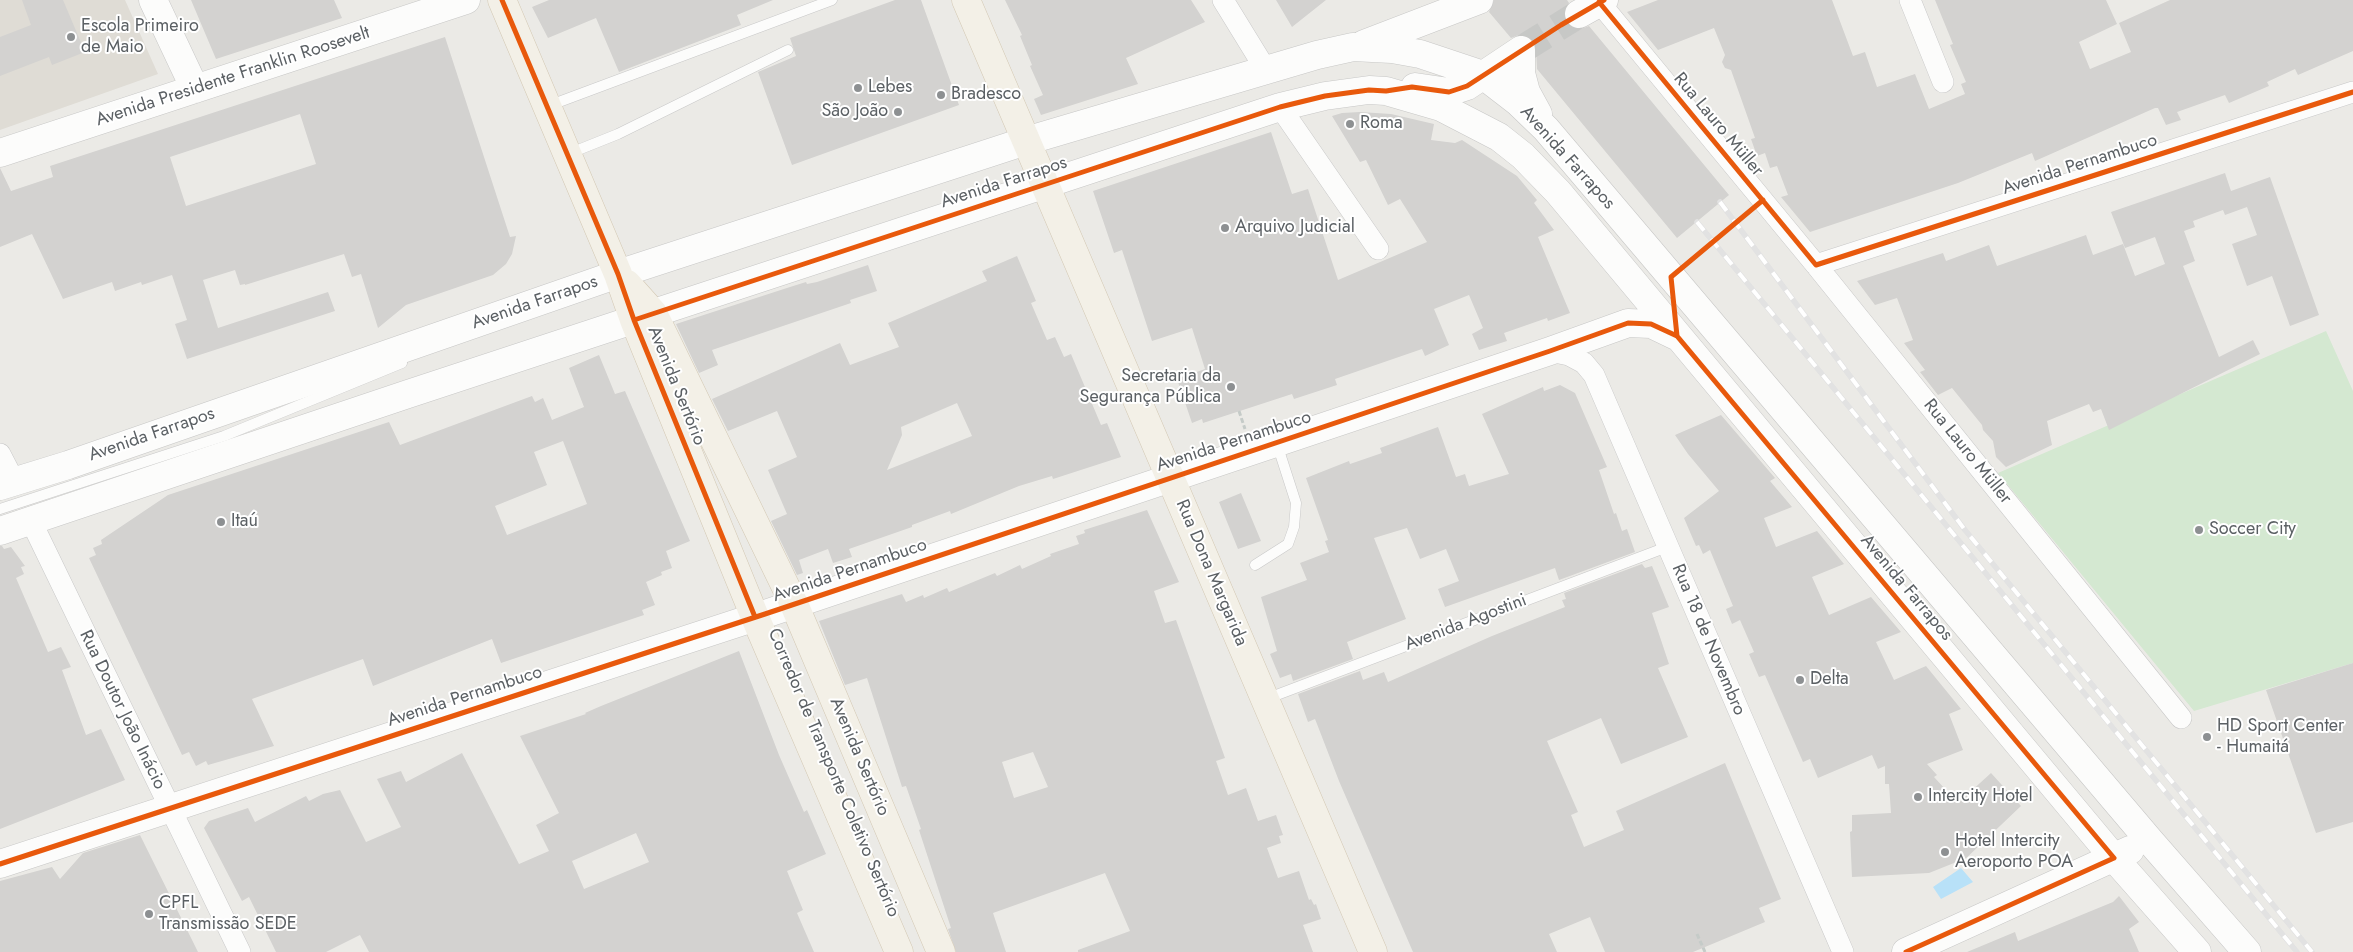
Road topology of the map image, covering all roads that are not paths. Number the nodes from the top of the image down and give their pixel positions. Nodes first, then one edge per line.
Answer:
1 (153, 0) edge
2 (466, 0) edge
3 (502, 0) edge
4 (832, 0) edge
5 (966, 0) edge
6 (1223, 0) edge
7 (1479, 0) edge
8 (1910, 0) edge
9 (1594, 5) edge
10 (1353, 48) junction
11 (788, 50) dead end
12 (1266, 70) junction
13 (1483, 75) junction
14 (1943, 82) dead end
15 (195, 89) junction
16 (1386, 91) junction
17 (2353, 92) edge
18 (547, 106) junction
19 (1280, 107) junction
20 (1546, 129) junction
21 (1026, 141) junction
22 (0, 153) edge
23 (568, 154) junction
24 (1044, 184) junction
25 (1378, 250) dead end
26 (1816, 264) junction
27 (618, 274) junction
28 (644, 316) junction
29 (1677, 336) junction
30 (435, 349) dead end
31 (1550, 351) junction
32 (408, 361) dead end
33 (674, 390) dead end
34 (408, 394) junction
35 (682, 408) dead end
36 (224, 436) junction
37 (1277, 443) junction
38 (0, 454) edge
39 (1170, 478) junction
40 (7, 484) edge
41 (0, 509) edge
42 (31, 521) junction
43 (0, 531) edge
44 (1667, 547) junction
45 (1256, 565) dead end
46 (794, 604) junction
47 (760, 616) junction
48 (1265, 700) junction
49 (2181, 718) dead end
50 (169, 808) junction
51 (870, 812) dead end
52 (2150, 841) junction
53 (2114, 858) junction
54 (0, 864) edge
55 (240, 952) edge
56 (899, 952) edge
57 (909, 952) edge
58 (941, 952) edge
59 (1373, 952) edge
60 (1843, 952) edge
61 (1906, 952) edge
62 (2197, 952) edge
63 (2247, 952) edge

1 - 15 main road
2 - 15 main road, Avenida Presidente Franklin Roosevelt
3 - 18 main road, Avenida Sertório
4 - 18 lane
5 - 21 main road, Rua Dona Margarida
6 - 12 street
7 - 10 main road
8 - 14 street
9 - 26 street, Rua Lauro Müller
10 - 12 main road, Avenida Farrapos
10 - 13 main road, Avenida Farrapos
11 - 23 lane
12 - 21 main road, Avenida Farrapos
13 - 16 main road
13 - 20 main road, Avenida Farrapos
13 - 20 main road
15 - 22 main road, Avenida Presidente Franklin Roosevelt
16 - 19 main road, Avenida Farrapos
16 - 29 main road, Avenida Farrapos
17 - 26 street, Avenida Pernambuco
18 - 23 main road, Avenida Sertório
19 - 24 main road, Avenida Farrapos
19 - 25 street
20 - 52 main road, Avenida Farrapos
21 - 24 main road, Rua Dona Margarida
21 - 27 main road, Avenida Farrapos
23 - 27 main road, Avenida Sertório
24 - 28 main road, Avenida Farrapos
24 - 39 main road, Rua Dona Margarida
26 - 49 street, Rua Lauro Müller
27 - 28 main road, Avenida Sertório
27 - 30 lane
27 - 40 main road, Avenida Farrapos
28 - 33 lane
28 - 34 main road, Avenida Farrapos
28 - 46 main road, Avenida Sertório
28 - 47 main road, Avenida Sertório
29 - 31 main road, Avenida Pernambuco
29 - 53 main road, Avenida Farrapos
31 - 37 main road, Avenida Pernambuco
31 - 44 street, Rua 18 de Novembro
32 - 36 lane
34 - 36 lane
34 - 42 main road, Avenida Farrapos
35 - 47 lane, Corredor de Transporte Coletivo Sertório
36 - 41 lane
37 - 39 main road, Avenida Pernambuco
37 - 45 lane
38 - 40 street
39 - 46 main road, Avenida Pernambuco
39 - 48 main road, Rua Dona Margarida
42 - 43 main road, Avenida Farrapos
42 - 50 street, Rua Doutor João Inácio
44 - 48 lane, Avenida Agostini
44 - 60 street, Rua 18 de Novembro
46 - 47 main road, Avenida Pernambuco
46 - 51 lane, Corredor de Transporte Coletivo Sertório
46 - 58 main road, Avenida Sertório
47 - 50 main road, Avenida Pernambuco
47 - 56 main road, Avenida Sertório
47 - 57 lane, Corredor de Transporte Coletivo Sertório
48 - 59 main road, Rua Dona Margarida
50 - 54 main road, Avenida Pernambuco
50 - 55 street, Rua Doutor João Inácio
52 - 53 main road
52 - 63 main road, Avenida Farrapos
53 - 61 main road
53 - 62 main road, Avenida Farrapos

